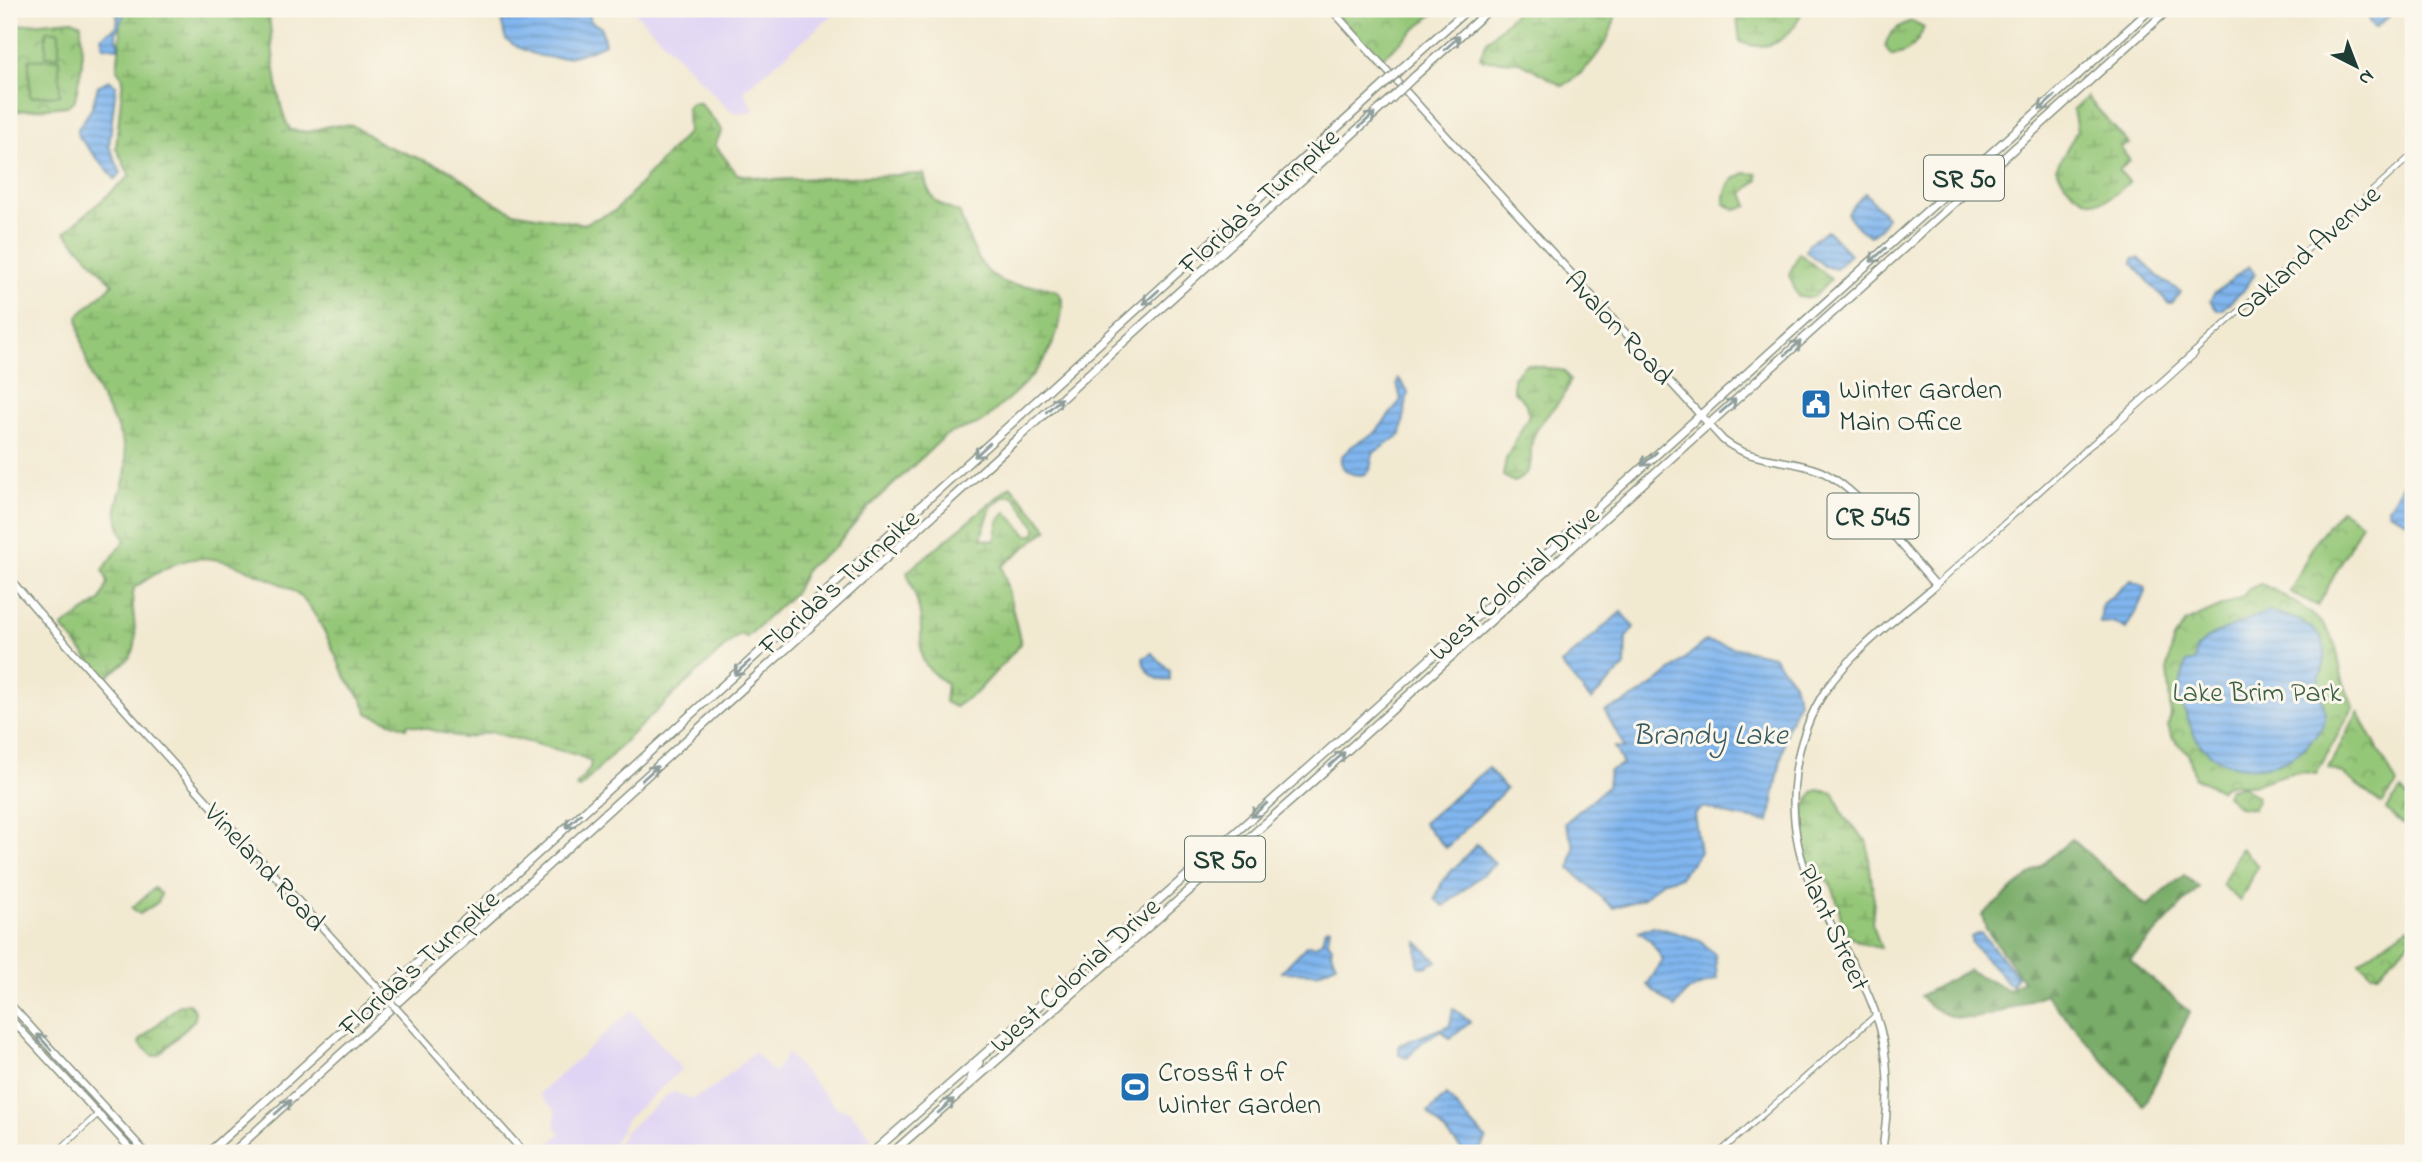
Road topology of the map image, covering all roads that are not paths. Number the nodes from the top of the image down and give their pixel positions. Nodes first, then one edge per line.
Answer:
1 (1331, 9) edge
2 (1468, 9) edge
3 (1490, 9) edge
4 (2151, 9) edge
5 (2169, 9) edge
6 (2413, 155) edge
7 (1699, 413) junction
8 (1708, 424) junction
9 (1537, 561) junction
10 (9, 578) edge
11 (1936, 585) junction
12 (1505, 590) junction
13 (1511, 603) junction
14 (1495, 617) junction
15 (1311, 766) junction
16 (1310, 784) junction
17 (1279, 793) junction
18 (1252, 835) junction
19 (1129, 925) junction
20 (1103, 949) junction
21 (1110, 961) junction
22 (1085, 984) junction
23 (9, 1003) edge
24 (1876, 1014) junction
25 (9, 1017) edge
26 (985, 1054) junction
27 (64, 1077) junction
28 (80, 1081) junction
29 (971, 1084) junction
30 (98, 1114) junction
31 (115, 1118) junction
32 (886, 1141) junction
33 (895, 1152) edge
34 (56, 1153) edge
35 (134, 1153) edge
36 (146, 1153) edge
37 (208, 1153) edge
38 (232, 1153) edge
39 (524, 1153) edge
40 (872, 1153) edge
41 (1719, 1153) edge
42 (1882, 1153) edge

1 - 7 main road, Avalon Road / CR 545
2 -> 37 highway, Florida's Turnpike, bridge
38 -> 3 highway, Florida's Turnpike, bridge
4 -> 7 highway, West Colonial Drive / SR 50
8 -> 5 highway, West Colonial Drive / SR 50
6 - 11 street, Oakland Avenue
7 - 8 main road, Avalon Road / CR 545
7 -> 9 highway, West Colonial Drive / SR 50
8 - 11 main road, CR 545
8 - 13 highway, West Colonial Drive / SR 50
9 - 12 highway, West Colonial Drive / SR 50
9 - 13 highway
10 - 39 main road, Vineland Road, bridge
11 - 24 main road, Plant Street
12 - 14 highway
12 - 15 highway, West Colonial Drive / SR 50
13 - 14 highway, West Colonial Drive / SR 50
16 -> 14 highway, West Colonial Drive / SR 50
15 - 16 highway
15 - 17 highway, West Colonial Drive / SR 50
16 - 18 highway, West Colonial Drive / SR 50
17 - 18 highway
17 -> 19 highway, West Colonial Drive / SR 50
18 - 21 highway, West Colonial Drive / SR 50
19 - 20 highway, West Colonial Drive / SR 50
19 - 21 highway
20 - 22 highway
20 - 26 highway, West Colonial Drive / SR 50
21 - 22 highway, West Colonial Drive / SR 50
22 - 29 highway, West Colonial Drive / SR 50
28 -> 23 main road
24 - 41 street
24 - 42 main road, Plant Street
25 - 27 main road
26 - 29 highway
26 - 32 highway, West Colonial Drive / SR 50
27 - 28 main road
27 - 30 main road
28 - 31 main road
33 -> 29 highway, West Colonial Drive / SR 50
30 - 31 main road
30 - 34 street
30 - 35 main road
31 - 36 main road
32 - 33 street
32 - 40 highway, West Colonial Drive / SR 50

